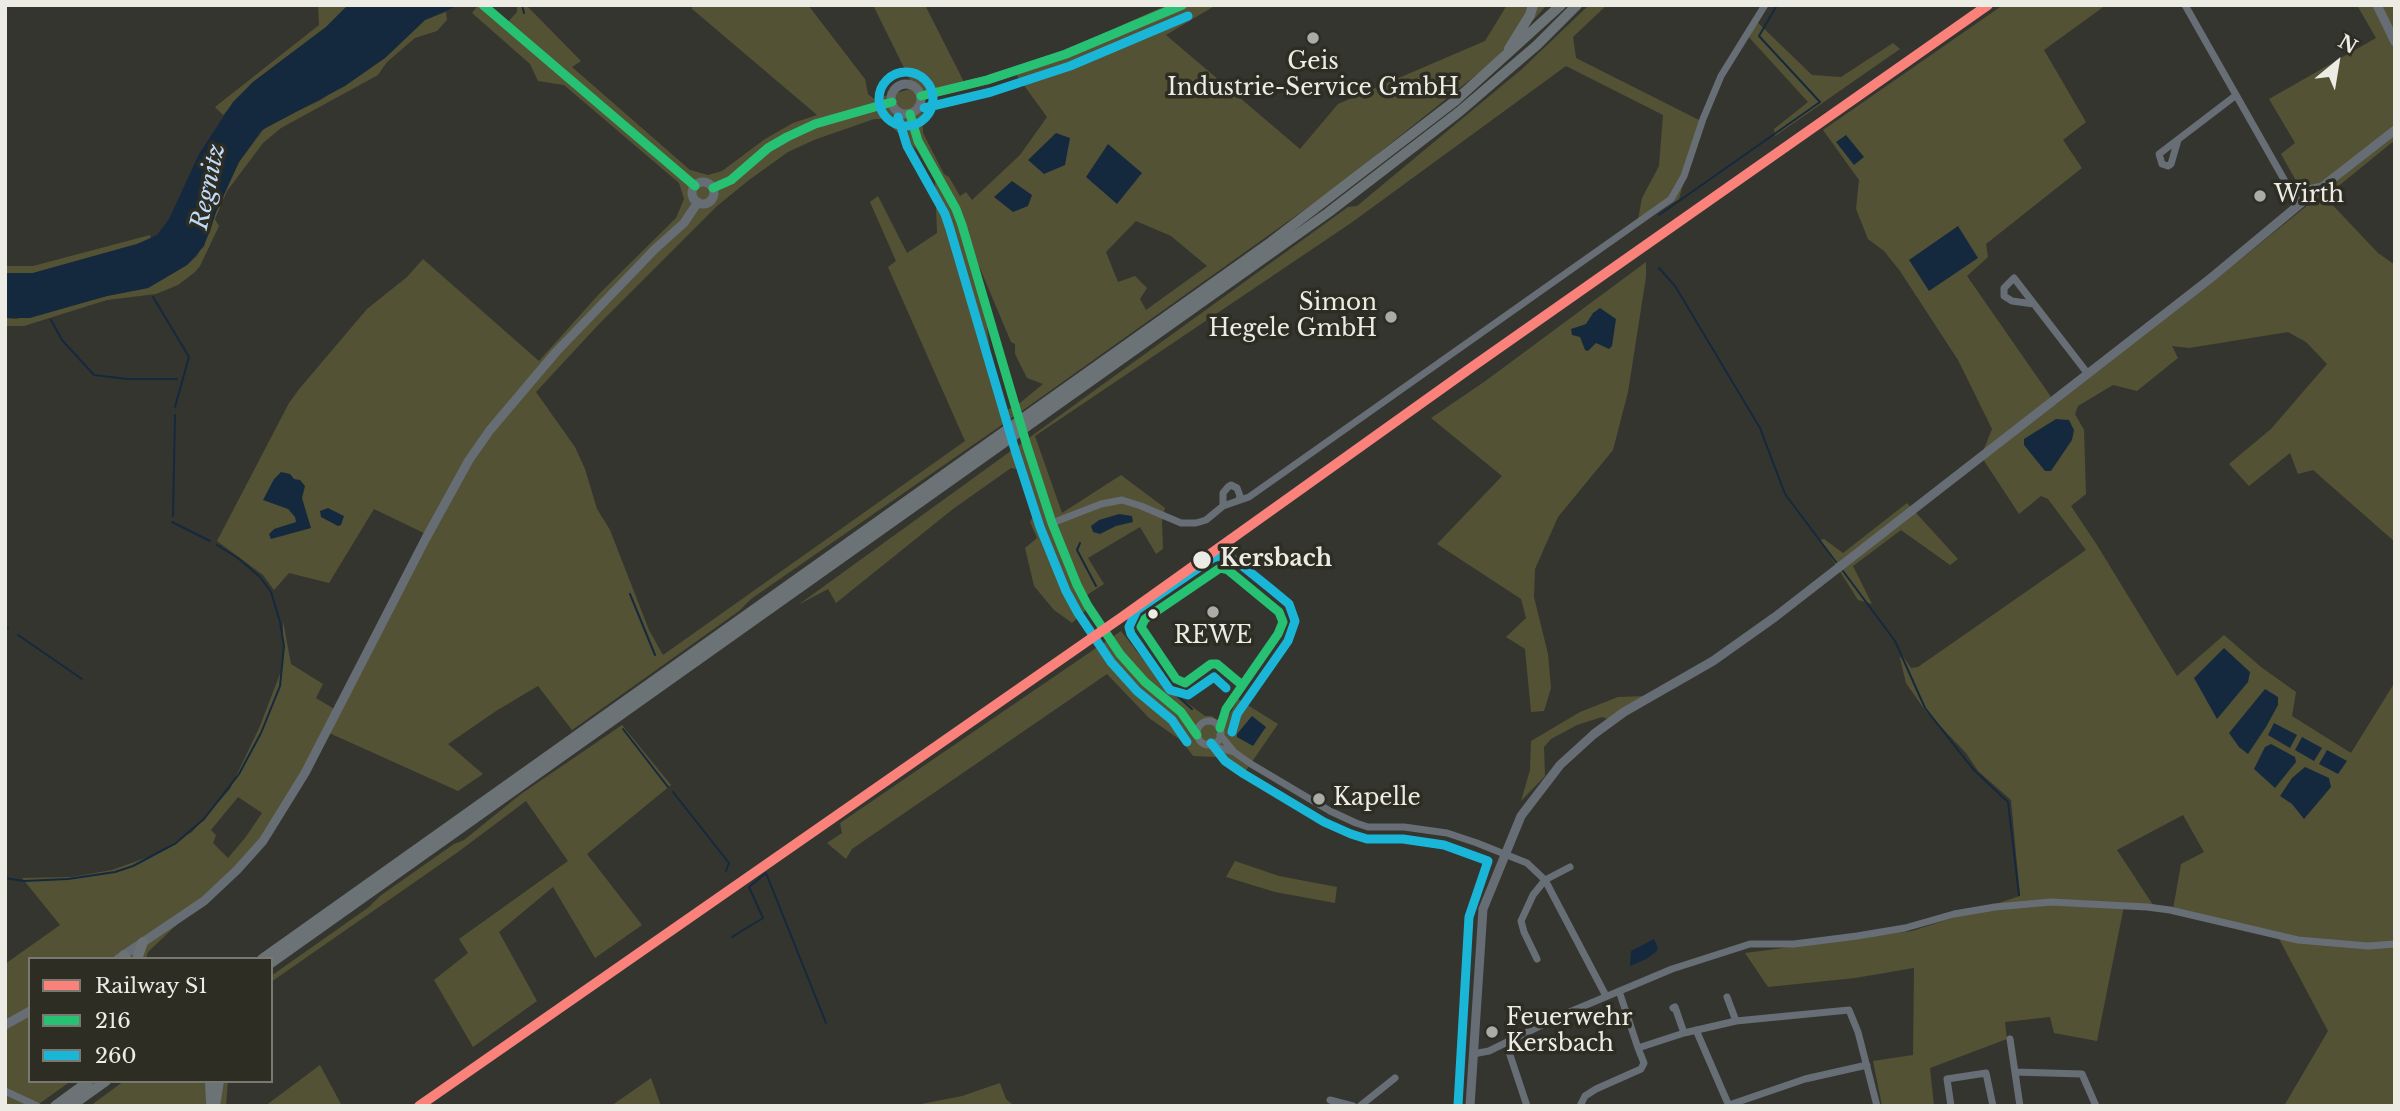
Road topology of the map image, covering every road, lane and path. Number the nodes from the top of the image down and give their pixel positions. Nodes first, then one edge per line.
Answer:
1 (483, 5) edge
2 (1183, 5) edge
3 (1533, 5) edge
4 (1561, 5) edge
5 (1577, 5) edge
6 (1765, 5) edge
7 (2185, 5) edge
8 (2377, 5) edge
9 (2395, 42) edge
10 (1498, 63) junction
11 (921, 96) junction
12 (2235, 96) junction
13 (892, 103) junction
14 (910, 114) junction
15 (2395, 130) edge
16 (2178, 141) dead end
17 (2286, 183) junction
18 (695, 186) junction
19 (2323, 186) junction
20 (713, 188) junction
21 (698, 202) junction
22 (2300, 204) junction
23 (2034, 303) dead end
24 (2088, 374) junction
25 (1238, 499) junction
26 (1223, 506) junction
27 (1052, 523) junction
28 (1181, 712) junction
29 (1204, 722) junction
30 (1197, 735) junction
31 (1220, 735) junction
32 (1209, 745) junction
33 (1234, 752) junction
34 (1503, 857) junction
35 (1570, 867) dead end
36 (1545, 880) junction
37 (143, 943) junction
38 (2395, 944) edge
39 (123, 957) edge
40 (138, 957) edge
41 (265, 957) edge
42 (1537, 959) dead end
43 (273, 963) edge
44 (1619, 991) junction
45 (1606, 996) junction
46 (1727, 996) dead end
47 (1673, 1008) dead end
48 (28, 1012) edge
49 (1736, 1021) junction
50 (5, 1025) edge
51 (1696, 1030) junction
52 (1684, 1033) junction
53 (2010, 1038) dead end
54 (1506, 1043) junction
55 (1638, 1048) junction
56 (1473, 1054) junction
57 (1867, 1065) junction
58 (2014, 1072) junction
59 (1395, 1078) dead end
60 (86, 1083) edge
61 (103, 1083) edge
62 (210, 1083) edge
63 (219, 1083) edge
64 (5, 1091) edge
65 (1330, 1100) dead end
66 (34, 1105) edge
67 (1729, 1105) edge
68 (55, 1106) edge
69 (71, 1106) edge
70 (213, 1106) edge
71 (1353, 1106) edge
72 (1360, 1106) edge
73 (1470, 1106) edge
74 (1527, 1106) edge
75 (1580, 1106) edge
76 (1877, 1106) edge
77 (1951, 1106) edge
78 (1993, 1106) edge
79 (2020, 1106) edge
80 (2096, 1106) edge

1 - 18 street
2 - 11 main road
3 - 10 highway
4 - 10 highway
5 - 43 highway
6 - 25 street
7 - 12 street
8 - 9 main road
10 - 41 highway
11 - 13 main road
11 - 14 main road
12 - 16 street
12 - 17 street
13 - 14 main road
13 - 20 main road
14 - 27 street, bridge
15 - 19 main road
17 - 19 street
17 - 22 street
18 - 20 main road
18 - 21 main road
19 - 22 main road
20 - 21 main road
21 - 37 main road
22 - 24 main road
23 - 24 street
24 - 34 main road
25 - 26 street
25 - 26 street
26 - 27 street
27 - 28 street
28 - 29 street
28 - 30 street
29 - 30 street
29 - 31 street
30 - 32 street
31 - 32 street
31 - 33 street
32 - 33 street
33 - 34 street
34 - 36 street
34 - 56 main road
35 - 36 street
36 - 42 street
36 - 45 street
37 - 39 main road
37 - 40 highway
38 - 44 street
44 - 45 street
44 - 55 street
45 - 54 street
46 - 49 street
47 - 52 street
48 - 50 main road
49 - 51 street
49 - 57 street
51 - 52 street
51 - 67 street
52 - 55 street
53 - 58 street
54 - 56 street
54 - 74 street
55 - 75 street
56 - 73 main road
57 - 67 street
57 - 76 street
58 - 79 street
58 - 80 street
59 - 72 street
60 - 68 highway
61 - 69 highway
62 - 70 highway
63 - 70 highway
64 - 66 street
65 - 71 street
77 - 78 street

